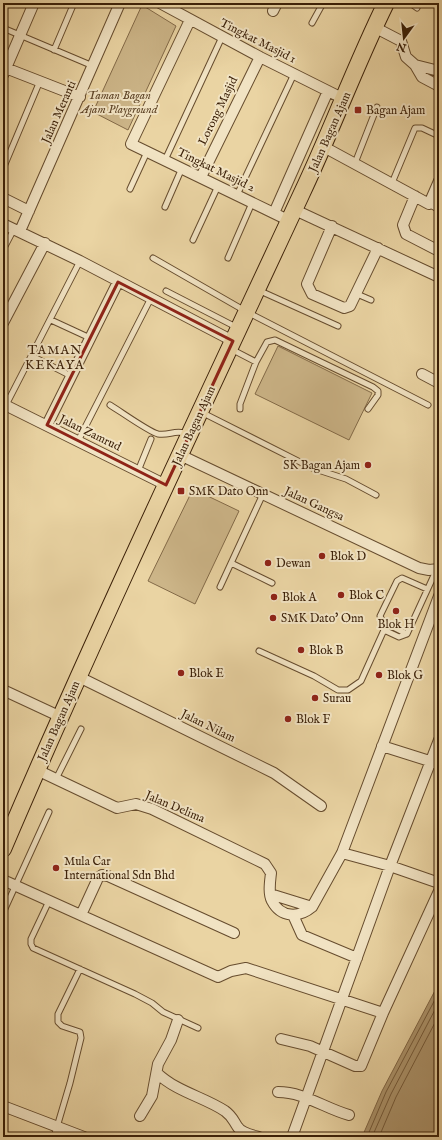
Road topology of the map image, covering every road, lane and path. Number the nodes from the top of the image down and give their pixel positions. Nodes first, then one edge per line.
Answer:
1 (34, 3) edge
2 (74, 3) edge
3 (120, 3) edge
4 (160, 3) edge
5 (323, 3) edge
6 (386, 3) edge
7 (410, 3) edge
8 (417, 8) dead end
9 (190, 20) junction
10 (312, 23) dead end
11 (374, 27) junction
12 (3, 28) edge
13 (20, 36) junction
14 (222, 37) junction
15 (54, 50) junction
16 (260, 57) junction
17 (415, 65) junction
18 (93, 66) junction
19 (4, 70) edge
20 (439, 70) edge
21 (294, 74) junction
22 (40, 81) junction
23 (439, 86) edge
24 (328, 91) junction
25 (80, 97) junction
26 (344, 99) junction
27 (377, 107) dead end
28 (439, 136) edge
29 (324, 147) junction
30 (147, 152) junction
31 (165, 160) junction
32 (354, 163) junction
33 (182, 168) junction
34 (3, 169) edge
35 (201, 177) junction
36 (439, 181) edge
37 (392, 183) junction
38 (218, 186) junction
39 (130, 189) dead end
40 (237, 195) junction
41 (415, 196) junction
42 (3, 198) edge
43 (252, 202) junction
44 (429, 204) junction
45 (165, 207) dead end
46 (29, 210) junction
47 (439, 210) edge
48 (274, 213) junction
49 (292, 215) junction
50 (3, 224) edge
51 (332, 226) junction
52 (17, 230) junction
53 (193, 240) dead end
54 (45, 243) junction
55 (378, 248) junction
56 (3, 250) edge
57 (439, 250) edge
58 (153, 258) dead end
59 (228, 258) dead end
60 (80, 261) junction
61 (439, 277) edge
62 (118, 282) junction
63 (257, 290) junction
64 (166, 291) dead end
65 (357, 294) junction
66 (151, 298) junction
67 (371, 300) dead end
68 (247, 312) junction
69 (51, 320) junction
70 (3, 323) edge
71 (338, 326) dead end
72 (90, 338) junction
73 (234, 340) junction
74 (32, 356) junction
75 (256, 362) junction
76 (422, 374) dead end
77 (71, 376) junction
78 (439, 383) edge
79 (4, 404) edge
80 (110, 405) dead end
81 (428, 405) dead end
82 (240, 409) dead end
83 (368, 409) dead end
84 (200, 412) junction
85 (47, 425) junction
86 (190, 435) junction
87 (151, 439) dead end
88 (78, 441) junction
89 (180, 455) junction
90 (138, 471) junction
91 (166, 485) junction
92 (263, 494) junction
93 (376, 495) dead end
94 (231, 564) junction
95 (435, 573) edge
96 (272, 583) dead end
97 (220, 587) dead end
98 (427, 589) junction
99 (439, 596) edge
100 (407, 634) junction
101 (259, 651) dead end
102 (79, 677) junction
103 (3, 690) edge
104 (61, 717) junction
105 (81, 729) dead end
106 (439, 740) edge
107 (382, 746) junction
108 (435, 762) edge
109 (37, 770) junction
110 (56, 779) junction
111 (321, 806) dead end
112 (49, 812) dead end
113 (3, 849) edge
114 (342, 853) junction
115 (390, 866) junction
116 (3, 880) edge
117 (439, 883) edge
118 (15, 886) junction
119 (439, 891) edge
120 (271, 897) junction
121 (49, 901) junction
122 (312, 907) junction
123 (3, 913) edge
124 (81, 915) junction
125 (293, 915) junction
126 (234, 933) dead end
127 (357, 958) junction
128 (80, 969) junction
129 (342, 1000) junction
130 (383, 1013) junction
131 (178, 1020) junction
132 (198, 1028) dead end
133 (282, 1039) dead end
134 (323, 1052) junction
135 (157, 1073) junction
136 (278, 1092) dead end
137 (306, 1097) junction
138 (3, 1106) edge
139 (349, 1115) dead end
140 (140, 1116) dead end
141 (57, 1125) junction
142 (54, 1137) edge
143 (84, 1137) edge
144 (259, 1137) edge
145 (292, 1137) edge

1 - 13 street
2 - 15 lane
3 - 18 street, Jalan Meranti
4 - 9 street, Tingkat Masjid 1
5 - 10 lane
6 - 11 main road, Jalan Bagan Ajam
7 - 8 lane
9 - 14 street, Tingkat Masjid 1
9 - 30 street, Tingkat Masjid 2
11 - 17 street
11 - 26 main road, Jalan Bagan Ajam
12 - 13 lane
13 - 15 lane
13 - 19 street
14 - 16 street, Tingkat Masjid 1
14 - 31 lane
15 - 18 lane
16 - 21 street, Tingkat Masjid 1
16 - 35 street, Lorong Masjid
17 - 20 street
17 - 23 street
18 - 25 street, Jalan Meranti
19 - 22 street
21 - 24 street, Tingkat Masjid 1
21 - 40 lane
22 - 25 street
22 - 34 lane
24 - 26 street, Tingkat Masjid 1
24 - 48 street, Jalan Bagan Ajam
25 - 46 street, Jalan Meranti
26 - 29 main road, Jalan Bagan Ajam
27 - 32 lane
28 - 37 lane
29 - 32 street
29 - 49 main road, Jalan Bagan Ajam
30 - 31 street, Tingkat Masjid 2
30 - 39 lane
31 - 33 street, Tingkat Masjid 2
32 - 37 street
33 - 35 street, Tingkat Masjid 2
33 - 45 lane
35 - 38 street, Tingkat Masjid 2
36 - 44 street
37 - 41 street
38 - 40 street, Tingkat Masjid 2
38 - 53 lane
40 - 43 street, Tingkat Masjid 2
41 - 44 street
41 - 57 street
42 - 46 street
43 - 48 street, Tingkat Masjid 2
43 - 59 lane
44 - 47 lane
46 - 52 street, Jalan Meranti
48 - 49 street, Tingkat Masjid 2
49 - 51 street, Tingkat Masjid 2
49 - 63 main road, Jalan Bagan Ajam
50 - 52 street
51 - 55 street, Tingkat Masjid 2
51 - 65 street
52 - 54 street
52 - 56 lane
54 - 60 street
54 - 70 street
55 - 61 street, Tingkat Masjid 2
55 - 65 street
58 - 68 lane
60 - 62 street
60 - 69 lane
62 - 66 street
62 - 72 street
63 - 68 main road, Jalan Bagan Ajam
63 - 71 lane
64 - 73 lane
65 - 67 lane
66 - 73 street
66 - 88 lane
68 - 73 main road, Jalan Bagan Ajam
68 - 81 lane
69 - 72 lane
69 - 74 lane
72 - 77 street
73 - 75 lane
73 - 84 main road, Jalan Bagan Ajam
74 - 77 lane
74 - 79 lane
75 - 82 lane
75 - 83 lane
76 - 78 street
77 - 85 street
79 - 85 street, Jalan Zamrud
80 - 86 lane
84 - 86 main road, Jalan Bagan Ajam
84 - 93 lane
85 - 88 street, Jalan Zamrud
86 - 89 main road, Jalan Bagan Ajam
87 - 90 lane
88 - 90 street, Jalan Zamrud
89 - 91 main road, Jalan Bagan Ajam
89 - 92 street, Jalan Gangsa
90 - 91 street, Jalan Zamrud
91 - 102 main road, Jalan Bagan Ajam
92 - 94 lane
92 - 95 street, Jalan Gangsa
94 - 96 lane
94 - 97 lane
95 - 98 lane
98 - 100 lane
98 - 100 lane
99 - 107 street
100 - 101 lane
102 - 104 main road, Jalan Bagan Ajam
102 - 111 street, Jalan Nilam
103 - 104 street
104 - 109 main road, Jalan Bagan Ajam
105 - 110 lane
106 - 108 street
107 - 108 street
107 - 114 street
108 - 115 street
109 - 110 street, Jalan Delima
109 - 113 main road, Jalan Bagan Ajam
110 - 120 street, Jalan Delima
112 - 118 lane
114 - 115 street
114 - 122 street
115 - 117 street
115 - 127 street
116 - 118 street
118 - 121 street
118 - 123 lane
119 - 130 street
120 - 122 street
120 - 125 street
121 - 124 street
121 - 128 lane
122 - 125 street
124 - 126 street
124 - 129 street
125 - 127 street
127 - 129 street
128 - 131 lane
128 - 141 lane
129 - 130 street
129 - 134 street
130 - 134 street
131 - 132 lane
131 - 135 street
133 - 134 street
134 - 137 street
135 - 140 street
135 - 144 street
136 - 137 street
137 - 139 street
137 - 145 street
138 - 141 street
141 - 142 lane
141 - 143 street

